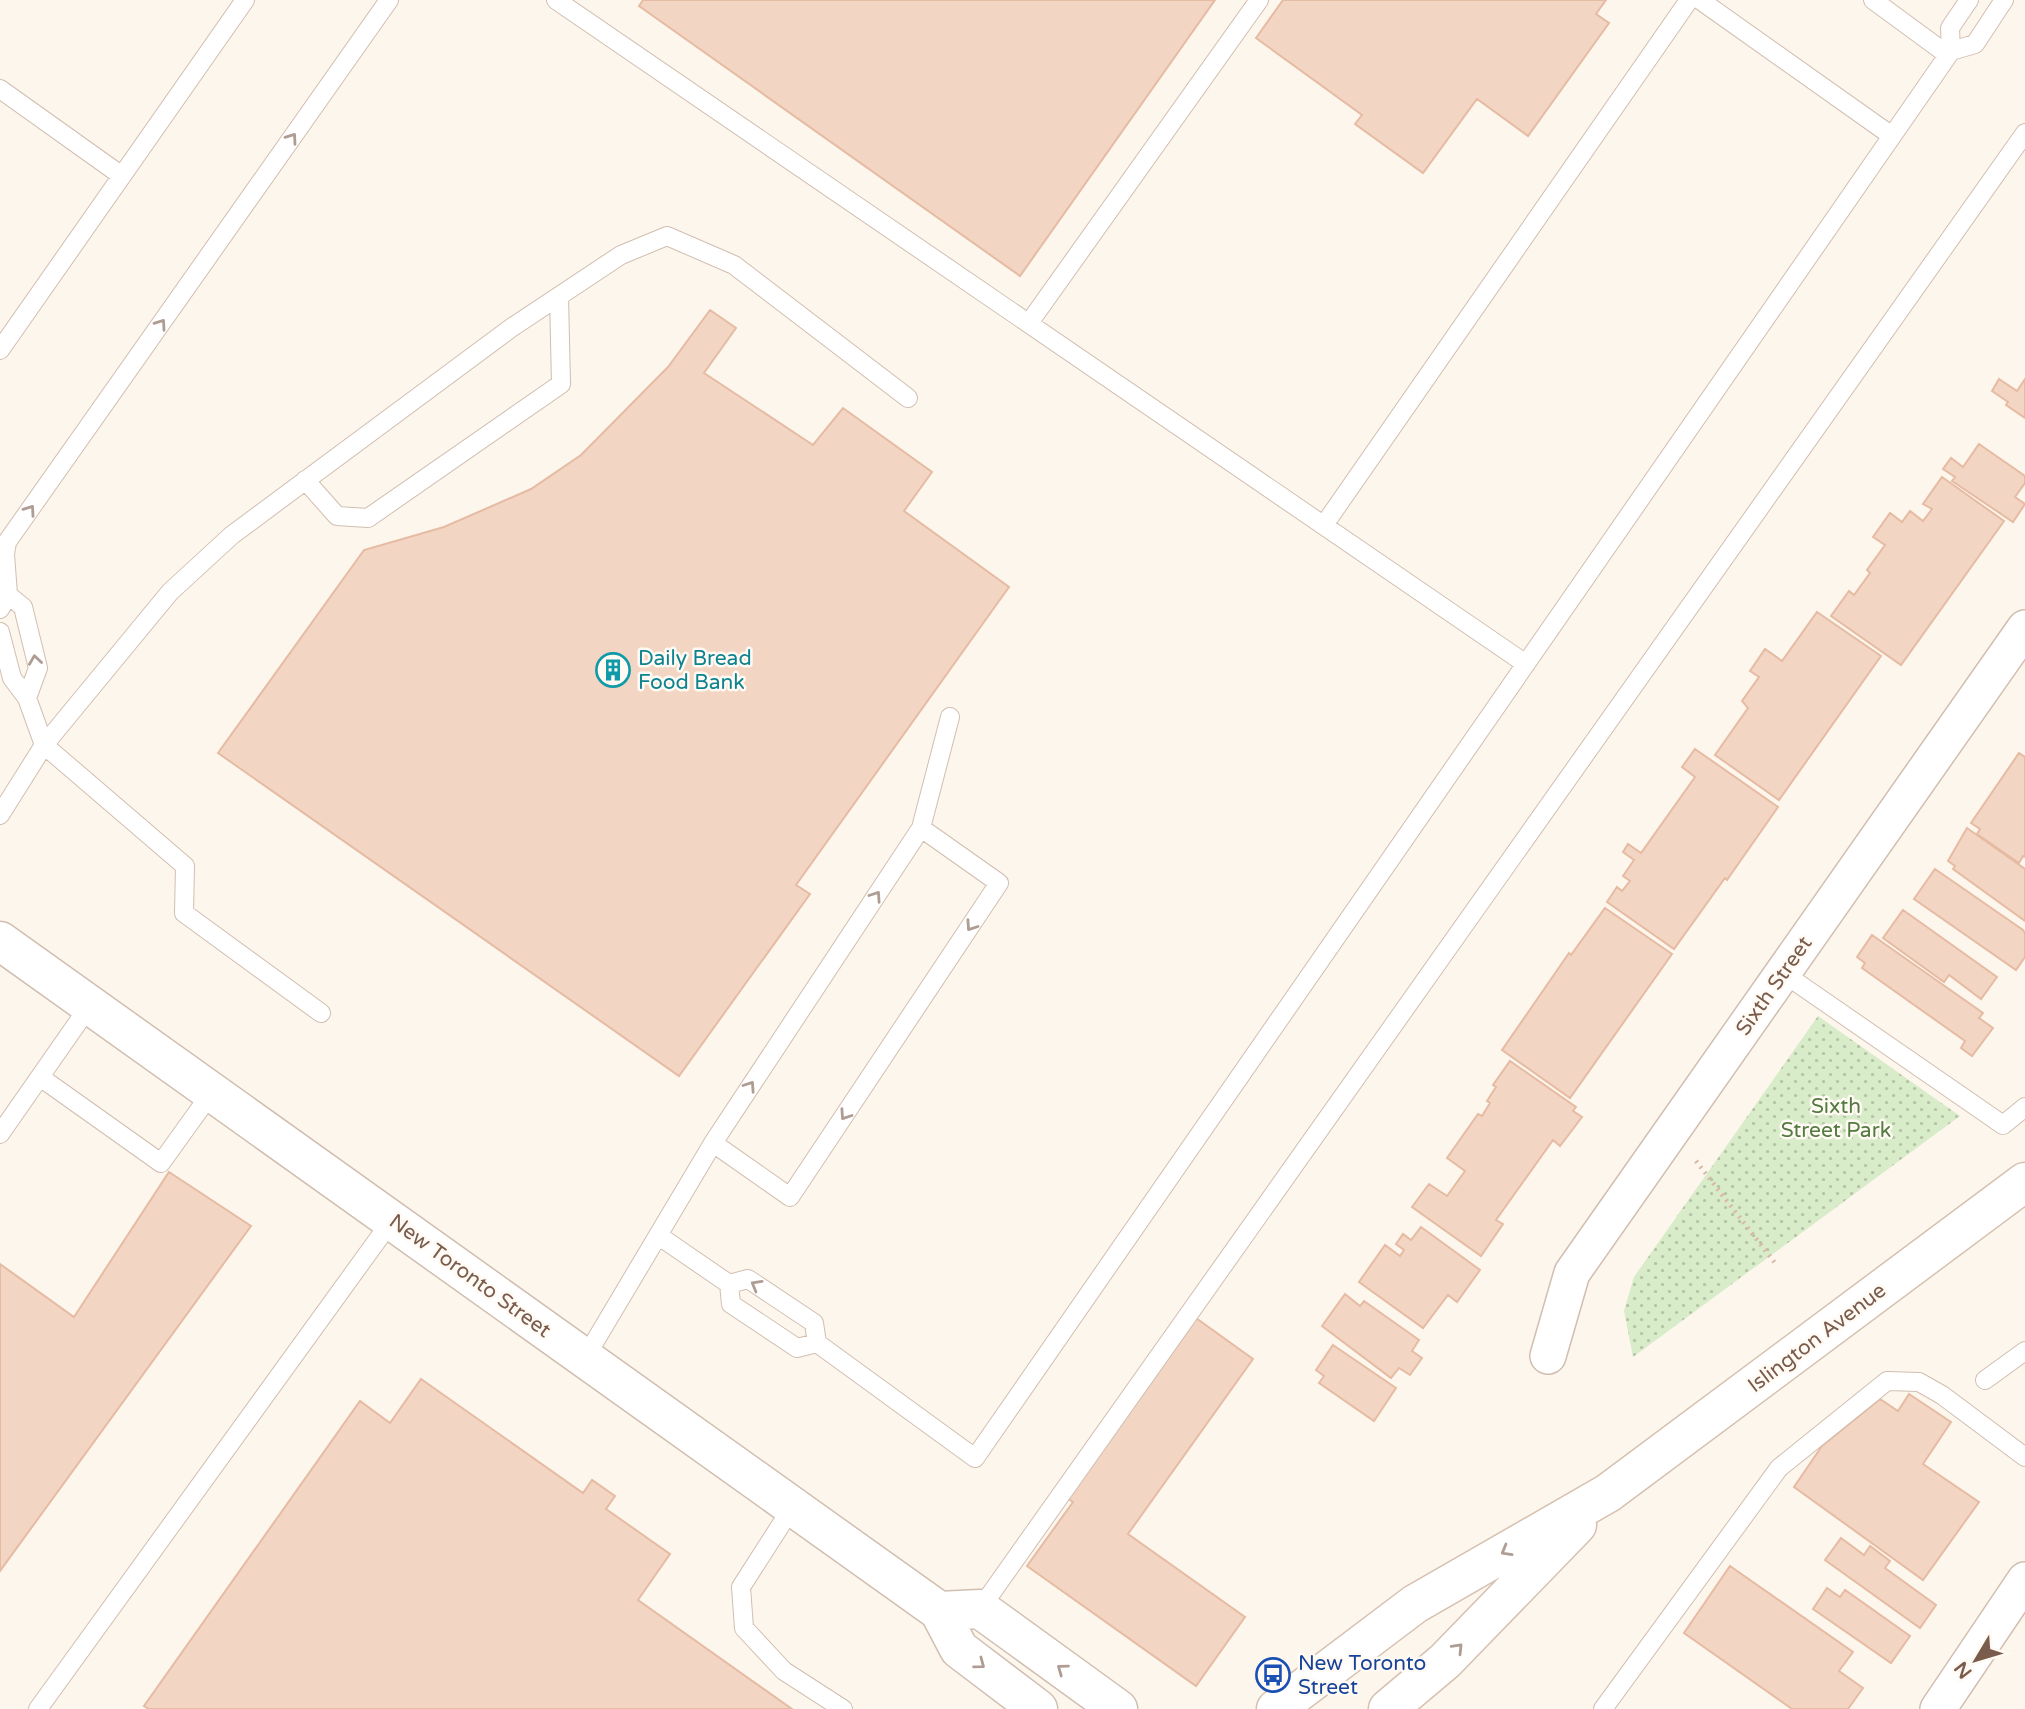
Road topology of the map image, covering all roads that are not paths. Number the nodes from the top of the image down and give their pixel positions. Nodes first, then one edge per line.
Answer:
1 (245, 0) edge
2 (389, 0) edge
3 (556, 0) edge
4 (1259, 0) edge
5 (1689, 0) edge
6 (1700, 0) edge
7 (1873, 0) edge
8 (1969, 0) edge
9 (2004, 0) edge
10 (1950, 53) junction
11 (0, 89) edge
12 (2025, 133) edge
13 (1892, 136) junction
14 (122, 176) junction
15 (559, 296) junction
16 (1028, 323) junction
17 (0, 350) edge
18 (908, 397) dead end
19 (305, 480) junction
20 (1324, 525) junction
21 (4, 602) edge
22 (2025, 628) edge
23 (0, 632) edge
24 (1526, 664) junction
25 (27, 698) junction
26 (950, 717) dead end
27 (44, 745) junction
28 (0, 815) edge
29 (921, 828) junction
30 (0, 941) edge
31 (1783, 973) junction
32 (90, 1005) junction
33 (321, 1013) dead end
34 (40, 1077) junction
35 (212, 1091) junction
36 (2025, 1107) edge
37 (0, 1134) edge
38 (713, 1143) junction
39 (2025, 1182) edge
40 (393, 1220) junction
41 (659, 1236) junction
42 (729, 1284) junction
43 (817, 1343) junction
44 (2025, 1351) edge
45 (1548, 1356) dead end
46 (585, 1358) junction
47 (1985, 1380) dead end
48 (2025, 1457) edge
49 (1608, 1493) junction
50 (793, 1506) junction
51 (2025, 1580) edge
52 (980, 1609) junction
53 (939, 1611) junction
54 (38, 1709) edge
55 (843, 1709) edge
56 (1038, 1709) edge
57 (1118, 1709) edge
58 (1276, 1709) edge
59 (1388, 1709) edge
60 (1603, 1709) edge
61 (1938, 1709) edge

1 - 14 lane
21 -> 2 lane
3 - 16 lane
4 - 16 lane
5 - 20 lane
6 - 13 lane
7 - 10 lane
8 - 10 lane
9 - 10 lane
10 - 13 lane
11 - 14 lane
12 - 52 lane
13 - 24 lane
14 - 17 lane
15 - 18 lane
15 - 19 lane
15 - 19 lane
16 - 20 lane
19 - 27 lane
20 - 24 lane
25 -> 21 lane
22 - 31 street, Sixth Street
23 - 25 lane
24 - 43 lane
25 - 27 lane
26 - 29 lane
27 - 28 lane
27 - 33 lane
38 -> 29 lane
29 -> 38 lane
30 - 32 street, New Toronto Street
31 - 36 lane
31 - 45 street, Sixth Street
32 - 34 lane
32 - 35 street, New Toronto Street
34 - 35 lane
34 - 37 lane
35 - 40 street, New Toronto Street
38 - 41 lane
39 - 49 street, Islington Avenue
40 - 46 street, New Toronto Street
40 - 54 lane
41 - 42 lane
41 - 46 lane
43 -> 42 lane
42 - 43 lane
44 - 47 lane
46 - 50 street, New Toronto Street
48 - 60 lane
49 -> 58 street, Islington Avenue
59 -> 49 street, Islington Avenue
50 - 53 street, New Toronto Street
50 - 55 lane
51 - 61 street
52 - 53 street
57 -> 52 street
53 -> 56 street, New Toronto Street

